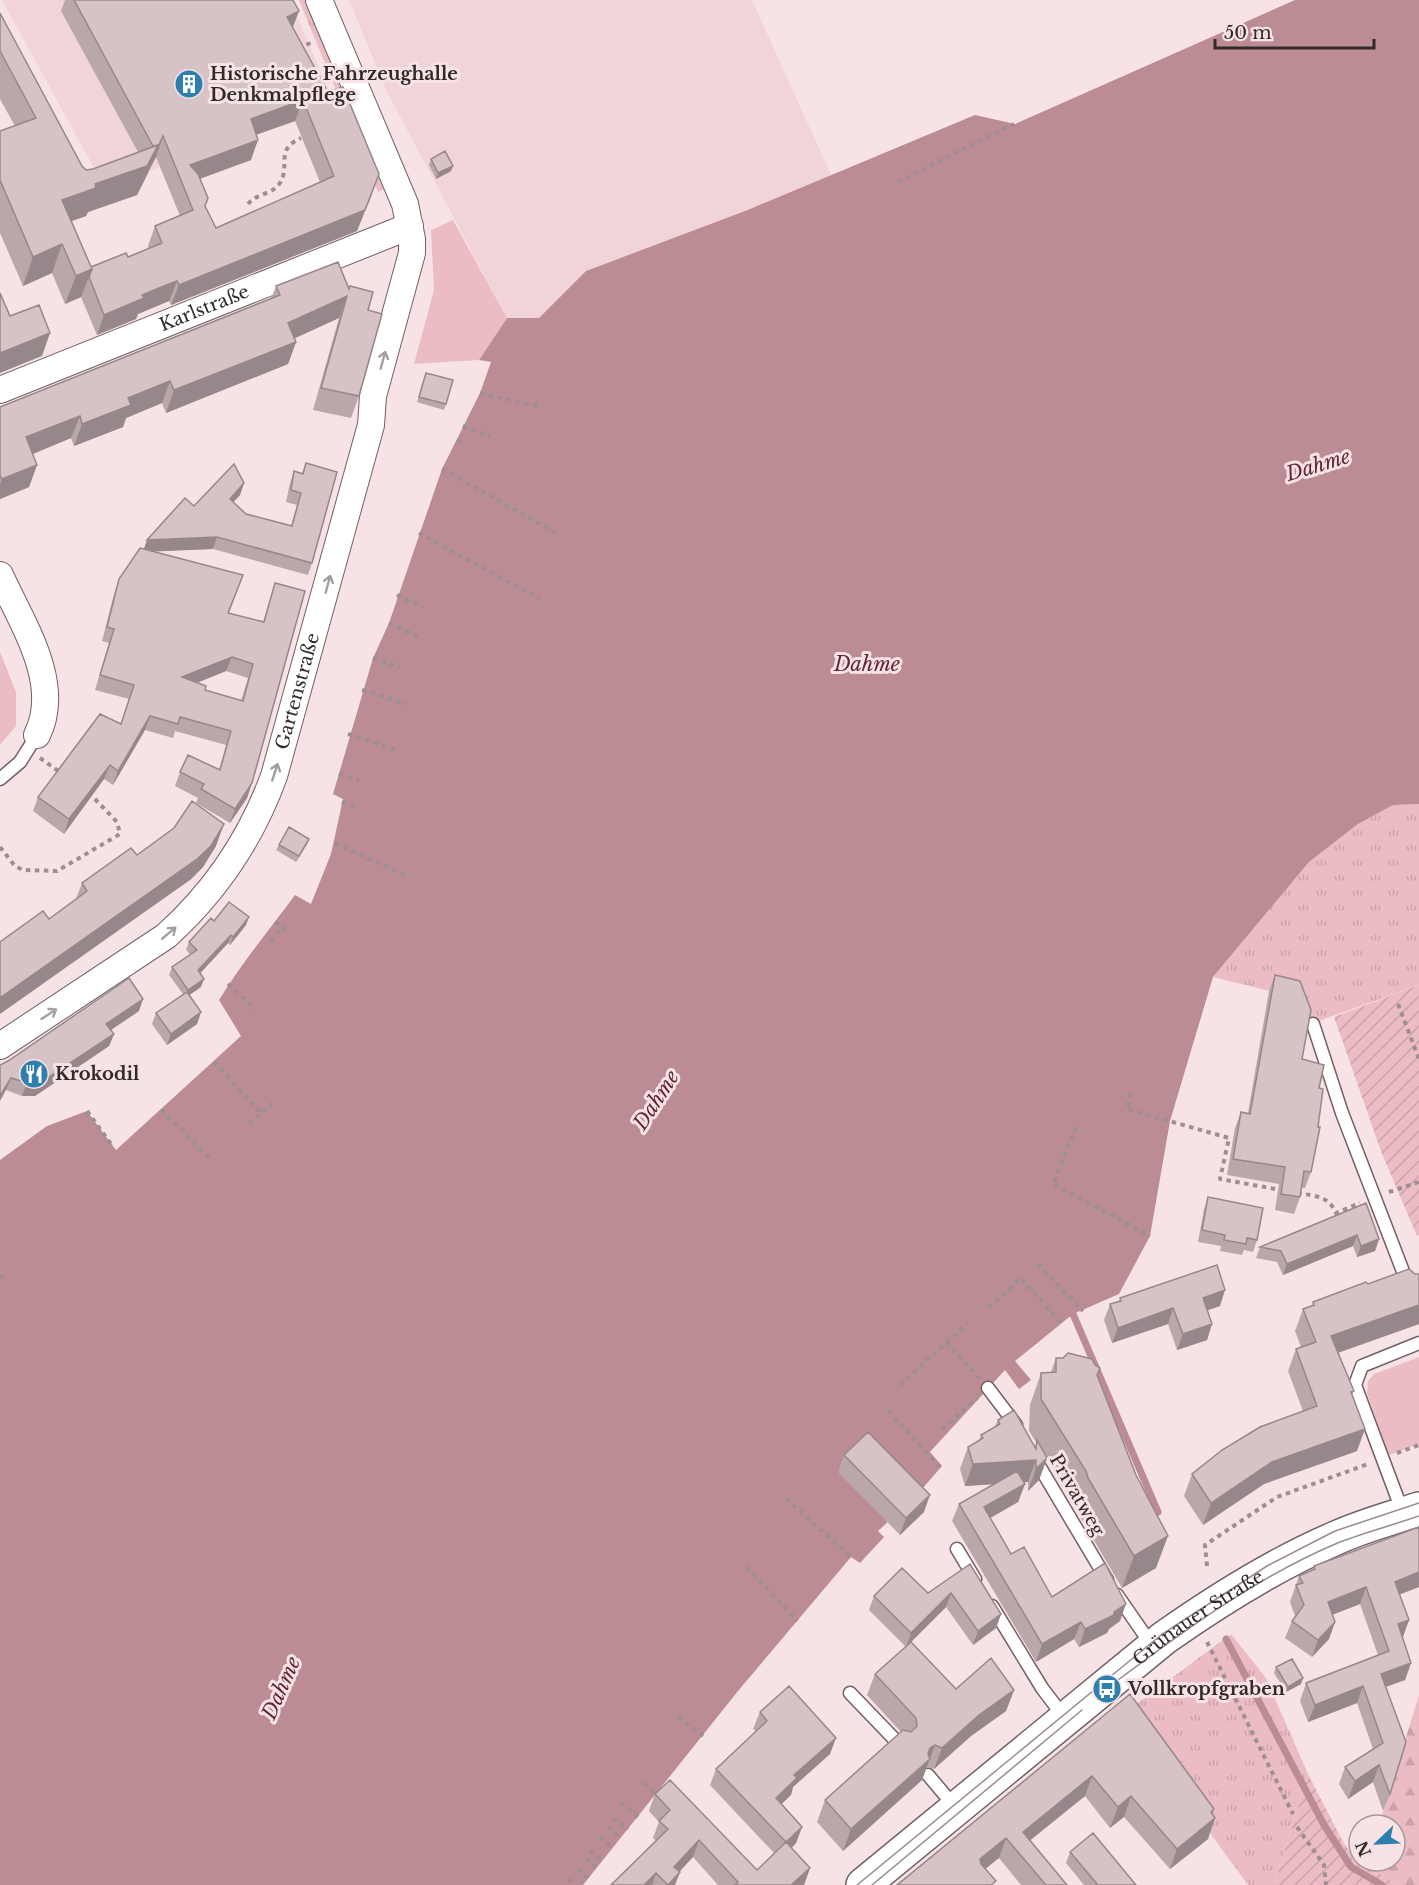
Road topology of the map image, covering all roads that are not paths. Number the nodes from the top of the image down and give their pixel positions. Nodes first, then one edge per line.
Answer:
1 (320, 0) edge
2 (410, 226) junction
3 (0, 390) edge
4 (0, 575) edge
5 (33, 743) joint
6 (0, 779) edge
7 (1313, 1024) edge
8 (0, 1046) edge
9 (1409, 1288) edge
10 (1419, 1343) edge
11 (988, 1388) road end
12 (1411, 1512) edge
13 (957, 1549) dead end
14 (1143, 1634) junction
15 (850, 1693) dead end
16 (1066, 1719) junction
17 (901, 1746) edge
18 (928, 1775) edge
19 (956, 1808) junction
20 (863, 1885) edge

1 - 2 street, Gartenstraße
2 - 3 street, Karlstraße
8 -> 2 street, Gartenstraße
4 - 5 street
5 - 6 lane
7 - 9 lane
10 - 12 lane
11 - 14 lane, Privatweg
12 - 14 main road, Grünauer Straße
13 - 16 lane
14 - 16 main road, Grünauer Straße
15 - 17 lane
16 - 19 main road, Grünauer Straße
18 - 19 lane
19 - 20 main road, Grünauer Straße

